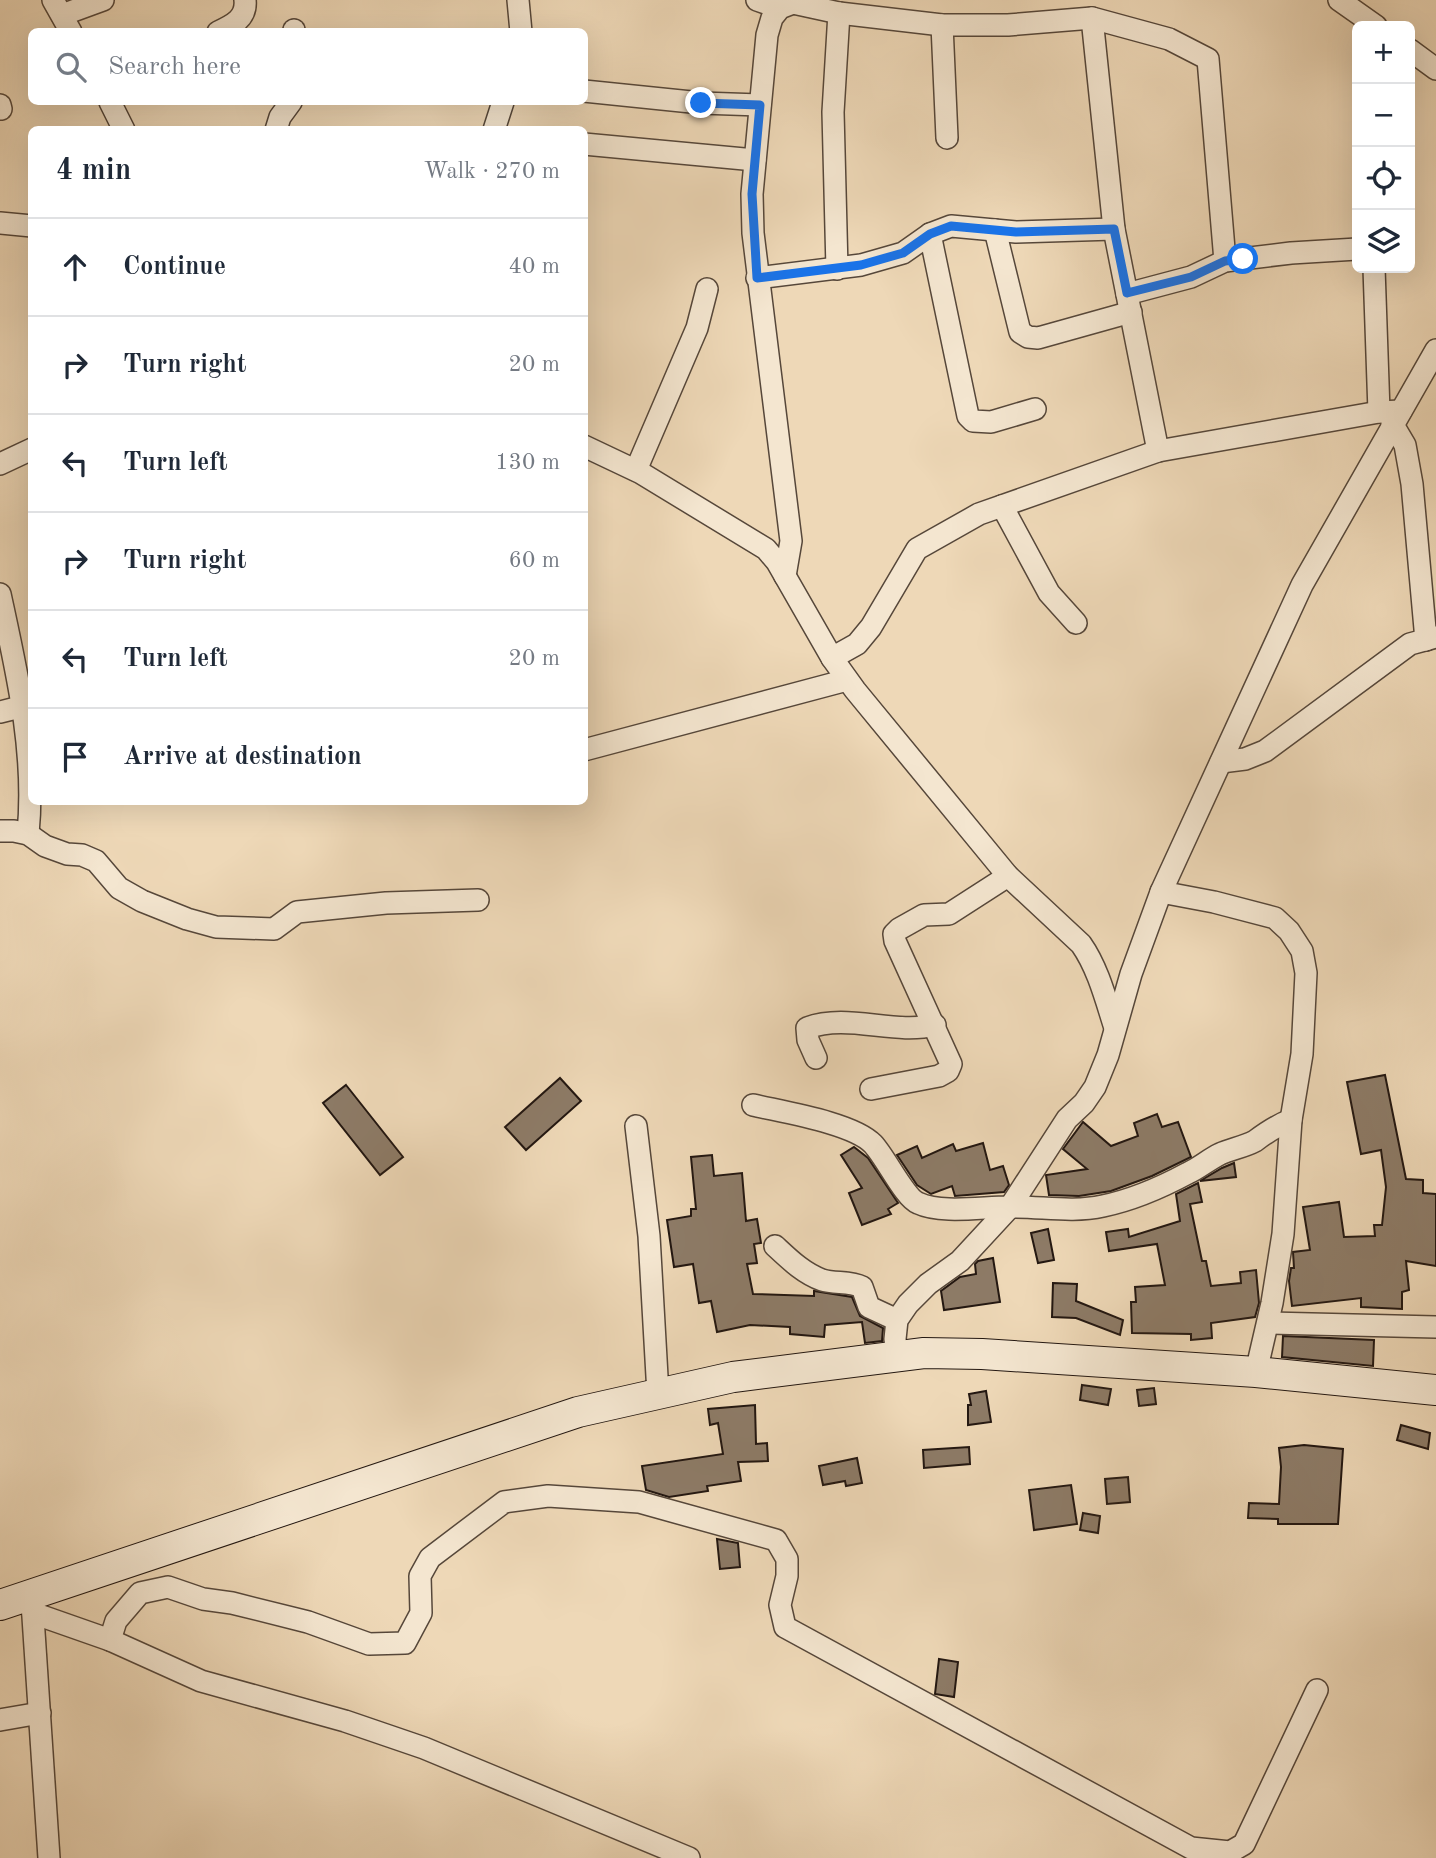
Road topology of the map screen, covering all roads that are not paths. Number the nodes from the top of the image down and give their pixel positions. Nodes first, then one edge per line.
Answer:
1 (103, 0) edge
2 (245, 0) edge
3 (518, 0) edge
4 (757, 0) edge
5 (1339, 0) edge
6 (780, 4) edge
7 (880, 9) edge
8 (839, 13) junction
9 (62, 16) edge
10 (1092, 18) junction
11 (1369, 21) edge
12 (942, 25) junction
13 (225, 28) edge
14 (521, 28) edge
15 (1415, 54) edge
16 (1436, 69) edge
17 (588, 91) edge
18 (112, 105) edge
19 (289, 105) edge
20 (502, 105) edge
21 (760, 105) junction
22 (122, 126) edge
23 (277, 126) edge
24 (495, 126) edge
25 (947, 138) dead end
26 (588, 144) edge
27 (755, 160) junction
28 (0, 223) edge
29 (28, 226) edge
30 (1114, 229) junction
31 (995, 230) junction
32 (930, 234) junction
33 (1352, 249) edge
34 (1225, 261) junction
35 (837, 269) junction
36 (1375, 273) edge
37 (757, 278) junction
38 (708, 289) dead end
39 (1129, 303) junction
40 (1436, 350) edge
41 (1035, 409) dead end
42 (1391, 415) junction
43 (588, 448) edge
44 (28, 451) edge
45 (1158, 451) junction
46 (0, 464) edge
47 (636, 471) junction
48 (1002, 506) junction
49 (785, 576) junction
50 (0, 594) edge
51 (1076, 623) dead end
52 (1431, 639) edge
53 (831, 658) junction
54 (847, 680) junction
55 (27, 706) edge
56 (0, 712) edge
57 (28, 731) edge
58 (588, 749) edge
59 (1221, 762) junction
60 (31, 805) edge
61 (0, 831) edge
62 (28, 834) junction
63 (1008, 876) junction
64 (1161, 892) junction
65 (478, 900) dead end
66 (935, 1025) junction
67 (1115, 1028) junction
68 (816, 1058) dead end
69 (871, 1089) dead end
70 (753, 1105) dead end
71 (1291, 1120) junction
72 (636, 1126) dead end
73 (1010, 1207) junction
74 (775, 1246) dead end
75 (897, 1320) junction
76 (1268, 1323) junction
77 (1436, 1327) edge
78 (897, 1356) junction
79 (1256, 1372) junction
80 (1436, 1390) edge
81 (658, 1394) junction
82 (32, 1604) junction
83 (0, 1605) edge
84 (110, 1640) junction
85 (1317, 1690) dead end
86 (40, 1713) junction
87 (0, 1720) edge
88 (49, 1858) edge
89 (690, 1858) edge

1 - 9 street
2 - 13 street
3 - 14 street
4 - 6 street
5 - 11 street
6 - 8 street
6 - 21 street
7 - 8 street
7 - 12 street
8 - 35 street
10 - 12 street
10 - 30 street
10 - 34 street
12 - 25 street
15 - 16 street
17 - 21 street
18 - 22 street
19 - 23 street
20 - 24 street
21 - 27 street
26 - 27 street
27 - 37 street
28 - 29 street
30 - 31 street
30 - 39 street
31 - 32 street
31 - 39 street
32 - 35 street
32 - 41 street
33 - 34 street
34 - 39 street
35 - 37 street
36 - 42 street
37 - 49 street
38 - 47 street
39 - 45 street
40 - 42 street
42 - 45 street
42 - 52 street
42 - 59 street
43 - 47 street
44 - 46 street
45 - 48 street
47 - 49 street
48 - 51 street
48 - 53 street
49 - 53 street
50 - 55 street
52 - 59 street
53 - 54 street
54 - 58 street
54 - 63 street
55 - 56 street
55 - 57 street
59 - 64 street
60 - 62 street
61 - 62 street
62 - 65 street
63 - 66 street
63 - 67 street
64 - 67 street
64 - 71 street
66 - 68 street
66 - 69 street
67 - 73 street
70 - 73 street
71 - 73 street
71 - 76 street
72 - 81 street
73 - 75 street
74 - 75 street
75 - 78 street
76 - 77 street
76 - 79 street
78 - 79 main road
78 - 81 main road
79 - 80 main road
81 - 82 main road
82 - 83 main road
82 - 84 street
82 - 86 street
84 - 85 street
84 - 89 street
86 - 87 street
86 - 88 street

